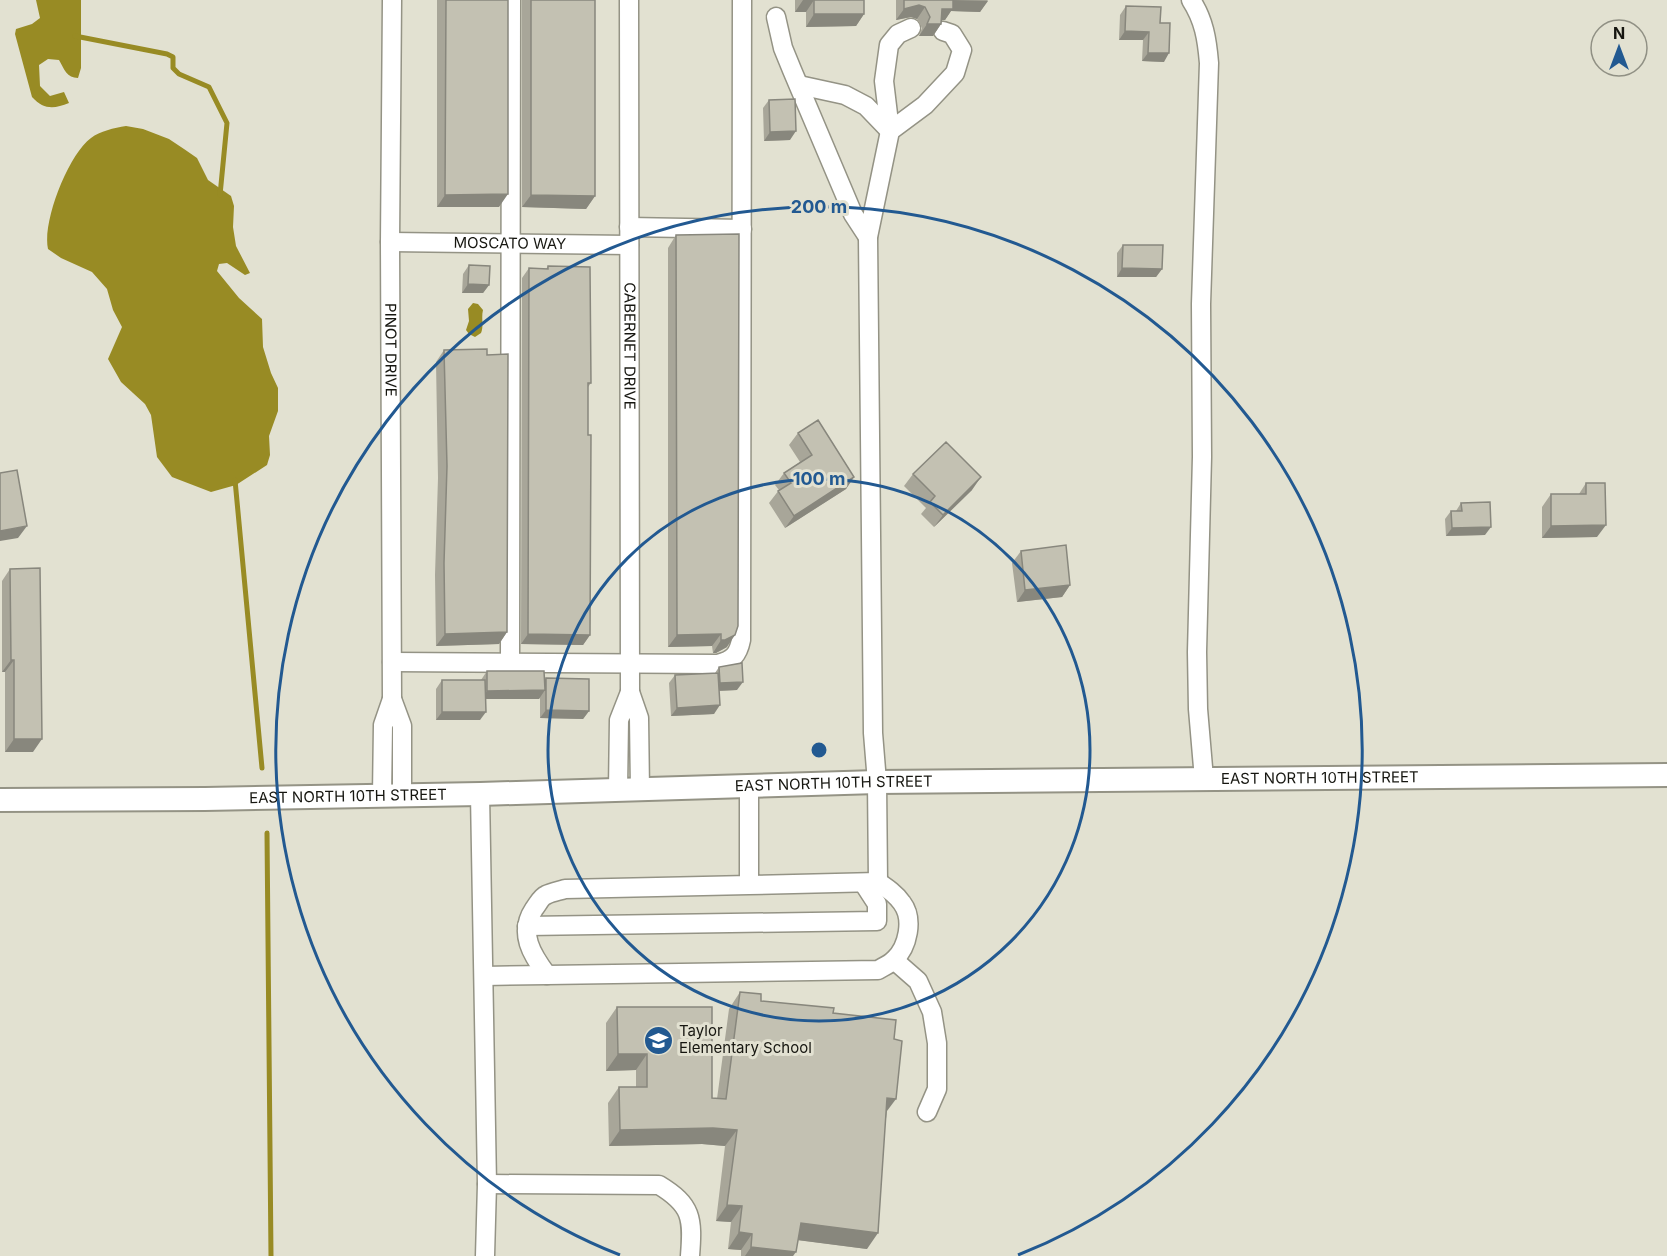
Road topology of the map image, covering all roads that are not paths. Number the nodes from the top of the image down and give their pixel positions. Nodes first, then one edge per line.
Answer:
1 (392, 0) edge
2 (511, 0) edge
3 (628, 0) edge
4 (742, 0) edge
5 (1191, 0) edge
6 (776, 17) dead end
7 (911, 28) dead end
8 (943, 31) edge
9 (799, 85) junction
10 (890, 131) junction
11 (742, 229) junction
12 (628, 236) junction
13 (868, 237) junction
14 (390, 242) junction
15 (510, 243) junction
16 (392, 662) junction
17 (510, 662) junction
18 (629, 663) junction
19 (1667, 775) edge
20 (1204, 779) junction
21 (877, 782) junction
22 (749, 786) junction
23 (629, 790) junction
24 (480, 794) junction
25 (392, 795) junction
26 (0, 800) edge
27 (871, 883) junction
28 (750, 885) junction
29 (527, 926) junction
30 (894, 960) junction
31 (547, 975) junction
32 (484, 976) junction
33 (927, 1112) dead end
34 (487, 1184) junction
35 (485, 1256) edge
36 (690, 1256) edge

1 - 14 street, PINOT DRIVE
2 - 15 street
3 - 12 street, CABERNET DRIVE
4 - 11 street
5 - 20 street
6 - 9 street
7 - 10 street
8 - 10 street
9 - 10 street
9 - 13 street
10 - 13 street
11 - 12 street, MOSCATO WAY
11 - 18 street
12 - 15 street, MOSCATO WAY
12 - 18 street, CABERNET DRIVE
13 - 21 street
14 - 15 street, MOSCATO WAY
14 - 16 street, PINOT DRIVE
15 - 17 street
16 - 17 street
16 - 25 street, PINOT DRIVE
17 - 18 street
18 - 23 street, CABERNET DRIVE
19 - 20 main road, EAST NORTH 10TH STREET
20 - 21 main road, EAST NORTH 10TH STREET
21 - 22 main road, EAST NORTH 10TH STREET
21 - 27 street
22 - 23 main road, EAST NORTH 10TH STREET
22 - 28 street
23 - 24 main road, EAST NORTH 10TH STREET
24 - 25 main road, EAST NORTH 10TH STREET
24 - 32 street
25 - 26 main road, EAST NORTH 10TH STREET
27 - 28 street
27 - 29 street
27 - 30 street
28 - 29 street
29 - 31 street
30 - 31 street
30 - 33 street
31 - 32 street
32 - 34 street
34 - 35 street
34 - 36 street

